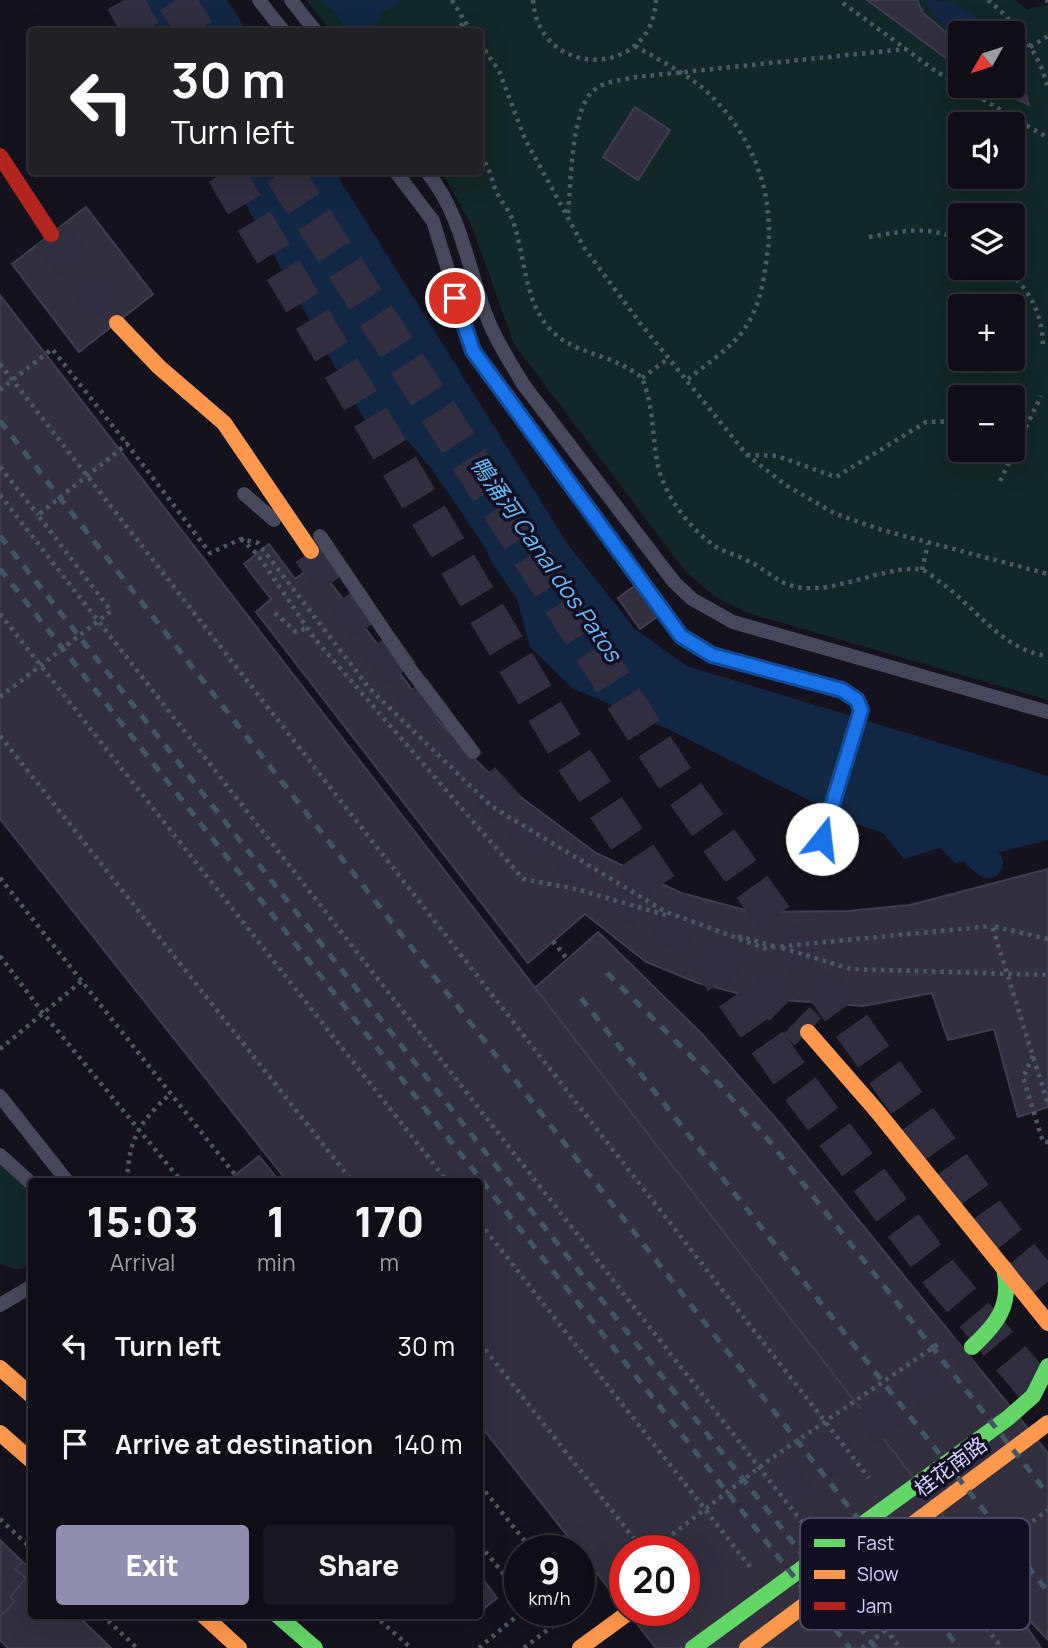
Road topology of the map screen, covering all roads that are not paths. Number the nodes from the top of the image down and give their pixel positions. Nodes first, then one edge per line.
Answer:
1 (259, 0) edge
2 (291, 0) edge
3 (282, 28) edge
4 (313, 28) edge
5 (0, 156) edge
6 (398, 175) edge
7 (429, 175) edge
8 (51, 234) tunnel mouth
9 (117, 323) tunnel mouth
10 (219, 398) dead end
11 (250, 434) dead end
12 (244, 494) dead end
13 (305, 527) junction
14 (311, 551) tunnel mouth
15 (1048, 712) edge
16 (473, 752) dead end
17 (822, 839) dead end
18 (808, 1032) tunnel mouth
19 (0, 1096) edge
20 (0, 1155) edge
21 (66, 1178) edge
22 (28, 1180) edge
23 (1006, 1247) dead end
24 (1004, 1268) junction
25 (28, 1288) edge
26 (0, 1305) edge
27 (1048, 1314) edge
28 (1048, 1323) edge
29 (1028, 1328) dead end
30 (1048, 1330) edge
31 (1008, 1331) dead end
32 (1048, 1366) edge
33 (0, 1368) edge
34 (28, 1392) edge
35 (1048, 1412) edge
36 (1048, 1423) edge
37 (1033, 1431) junction
38 (0, 1433) edge
39 (28, 1458) edge
40 (871, 1518) edge
41 (918, 1518) edge
42 (800, 1570) edge
43 (800, 1608) edge
44 (207, 1619) edge
45 (282, 1619) edge
46 (288, 1619) edge
47 (609, 1626) edge
48 (295, 1631) junction
49 (239, 1648) edge
50 (315, 1648) edge
51 (580, 1648) edge
52 (693, 1648) edge
53 (747, 1648) edge

1 - 3 lane
2 - 4 lane
5 - 8 main road
6 - 17 lane
7 - 15 lane
9 - 13 main road
10 - 11 lane
12 - 13 lane
13 - 14 main road
13 - 16 lane
18 - 24 main road
19 - 21 lane
20 - 22 lane
23 - 27 lane
24 - 28 main road
24 - 31 main road
25 - 26 lane
29 - 30 main road
32 - 40 main road
33 - 34 main road
35 - 37 main road
36 - 37 main road, 桂花南路
37 - 41 main road, 桂花南路
38 - 39 main road
42 - 52 main road
43 - 53 main road, 桂花南路
44 - 49 main road
45 - 48 main road
46 - 48 lane
47 - 51 main road
48 - 50 main road

